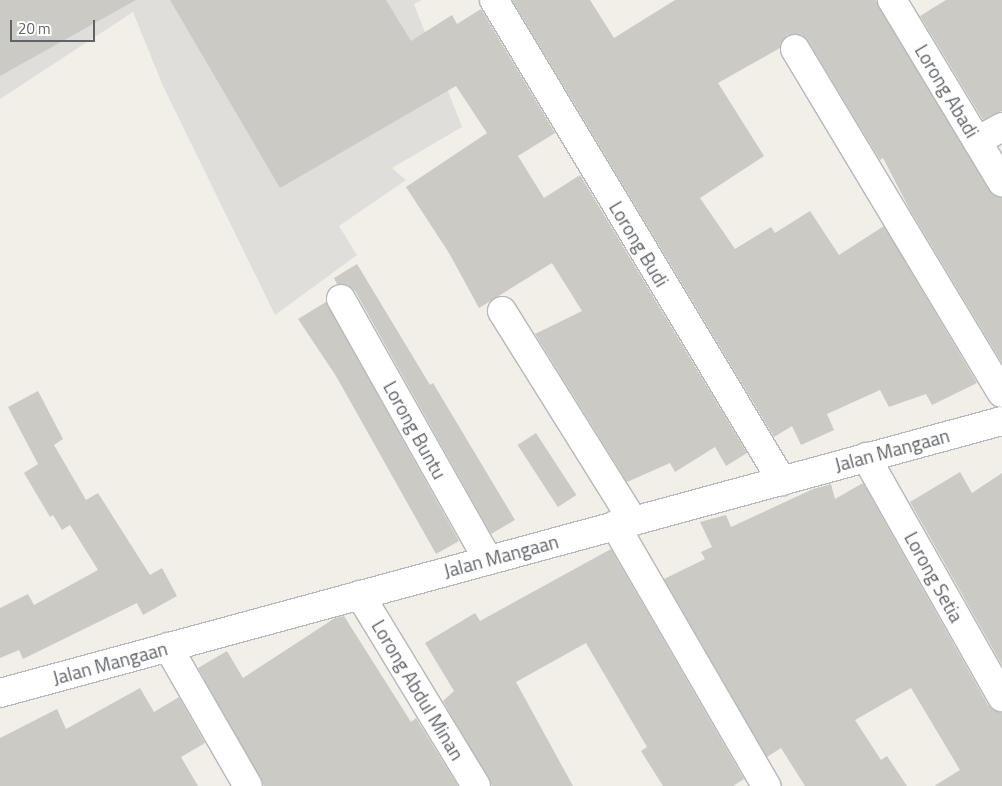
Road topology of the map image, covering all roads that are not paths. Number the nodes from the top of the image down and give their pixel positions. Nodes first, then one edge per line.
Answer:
1 (892, 0) edge
2 (495, 4) edge
3 (795, 49) dead end
4 (1002, 127) edge
5 (977, 141) junction
6 (1002, 182) edge
7 (341, 299) dead end
8 (502, 310) dead end
9 (1002, 393) edge
10 (1002, 421) edge
11 (866, 457) junction
12 (782, 481) junction
13 (624, 523) junction
14 (488, 560) junction
15 (360, 595) junction
16 (168, 647) junction
17 (0, 693) edge
18 (1002, 696) edge
19 (248, 786) edge
20 (476, 786) edge
21 (766, 786) edge

1 - 5 street, Lorong Abadi
2 - 12 street, Lorong Budi
3 - 9 street
4 - 5 street
5 - 6 street, Lorong Abadi
7 - 14 street, Lorong Buntu
8 - 13 street
10 - 11 street, Jalan Mangaan
11 - 12 street, Jalan Mangaan
11 - 18 street, Lorong Setia
12 - 13 street, Jalan Mangaan
13 - 14 street, Jalan Mangaan
13 - 21 street
14 - 15 street, Jalan Mangaan
15 - 16 street, Jalan Mangaan
15 - 20 street, Lorong Abdul Minan
16 - 17 street, Jalan Mangaan
16 - 19 street

